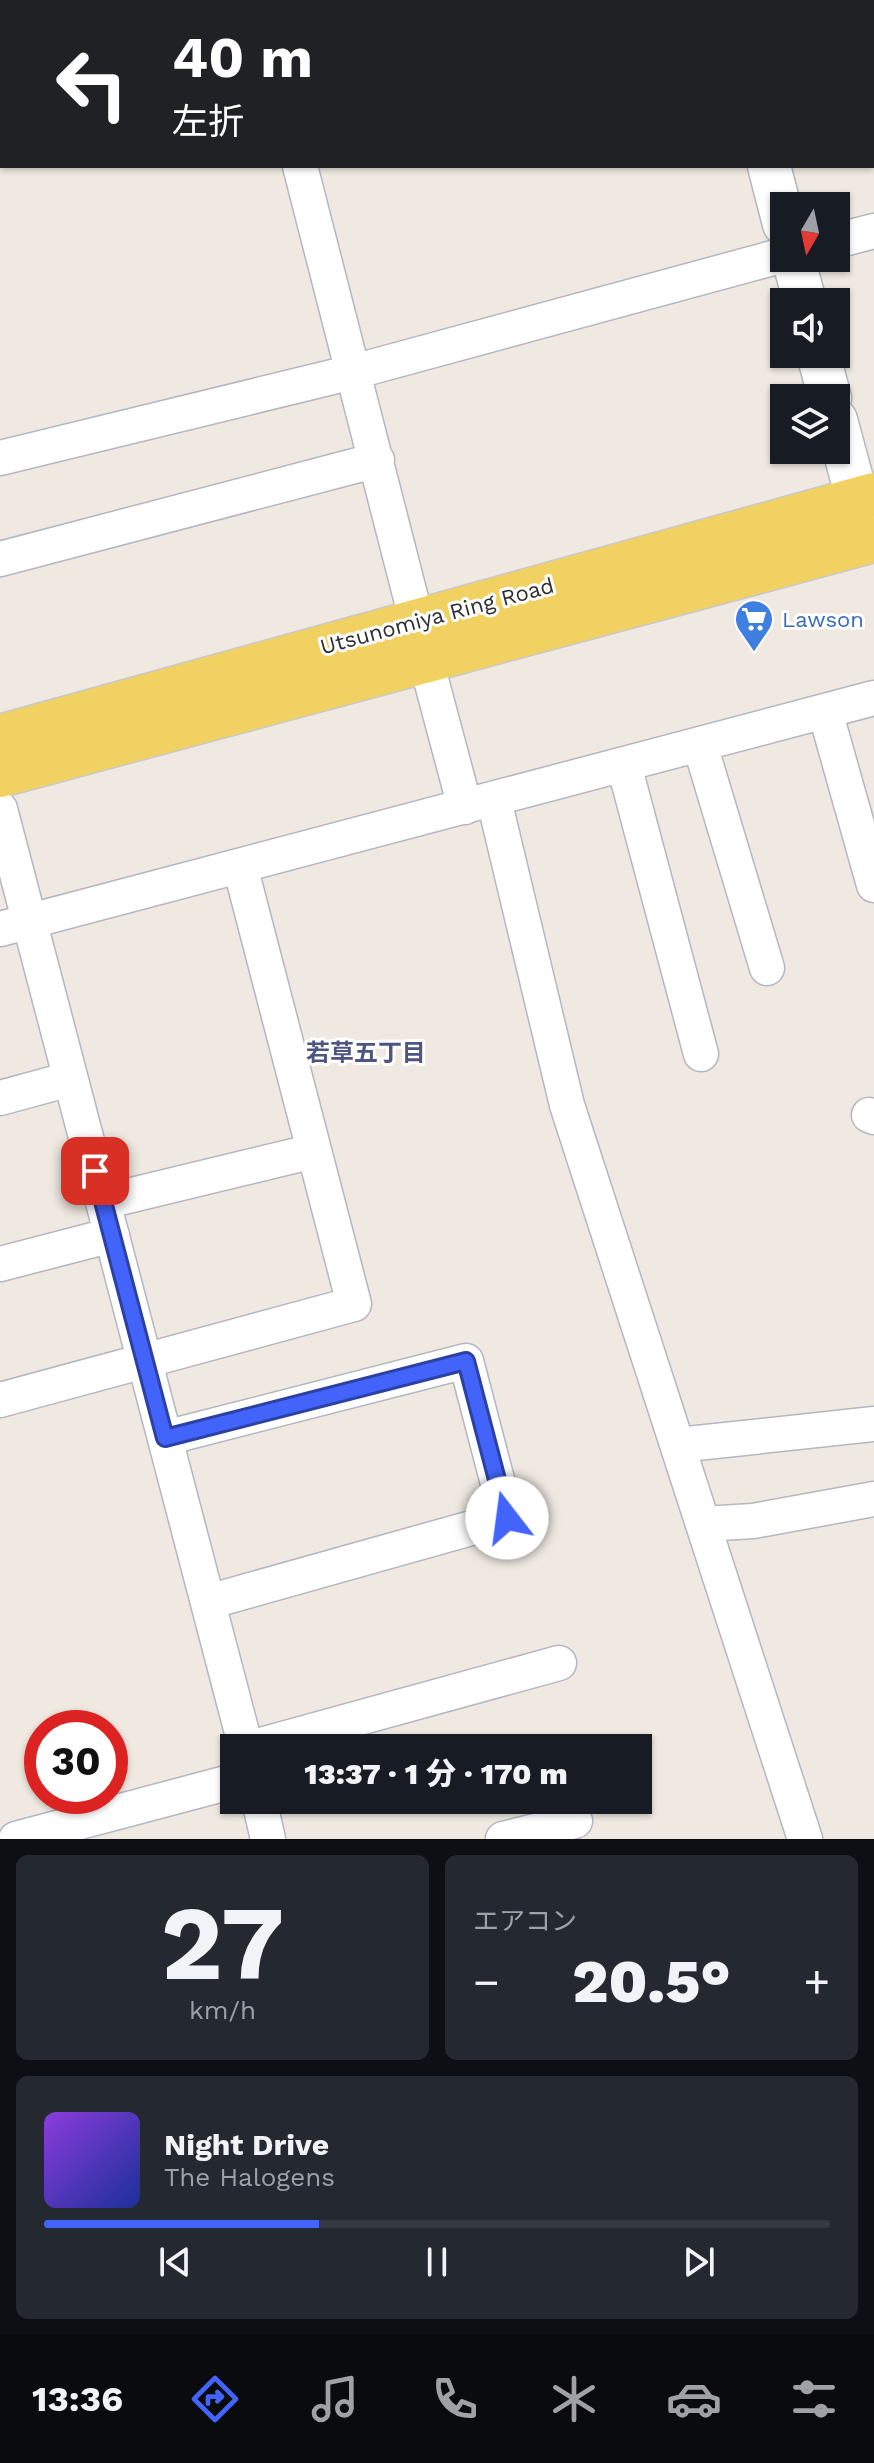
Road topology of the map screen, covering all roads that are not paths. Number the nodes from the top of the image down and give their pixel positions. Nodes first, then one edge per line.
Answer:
1 (301, 168) edge
2 (770, 168) edge
3 (776, 192) edge
4 (874, 231) edge
5 (850, 237) edge
6 (770, 259) edge
7 (353, 372) junction
8 (850, 456) edge
9 (0, 458) edge
10 (377, 460) junction
11 (866, 497) edge
12 (872, 547) edge
13 (0, 559) edge
14 (421, 641) junction
15 (874, 698) edge
16 (113, 706) junction
17 (0, 711) edge
18 (825, 711) junction
19 (183, 725) junction
20 (0, 737) edge
21 (700, 745) junction
22 (624, 765) junction
23 (0, 775) edge
24 (480, 804) junction
25 (0, 808) edge
26 (240, 866) junction
27 (874, 885) edge
28 (14, 926) edge
29 (767, 968) dead end
30 (701, 1054) dead end
31 (70, 1079) junction
32 (0, 1098) edge
33 (314, 1151) junction
34 (103, 1202) junction
35 (112, 1235) junction
36 (0, 1264) edge
37 (146, 1363) junction
38 (0, 1400) edge
39 (874, 1424) edge
40 (165, 1438) junction
41 (678, 1445) junction
42 (874, 1499) edge
43 (703, 1524) junction
44 (208, 1602) junction
45 (559, 1663) dead end
46 (244, 1734) edge
47 (299, 1734) edge
48 (220, 1785) edge
49 (262, 1814) edge
50 (575, 1821) dead end
51 (16, 1839) edge
52 (268, 1839) edge
53 (503, 1839) edge
54 (805, 1839) edge

1 - 7 street
2 - 3 street
4 - 5 street
6 - 7 street
7 - 9 street
7 - 10 street
8 - 11 street
10 - 13 street
10 - 14 street
11 - 12 street
11 - 14 main road, Utsunomiya Ring Road
12 - 14 main road, Utsunomiya Ring Road
14 - 16 main road, Utsunomiya Ring Road
14 - 19 main road, Utsunomiya Ring Road
14 - 24 street
15 - 18 street
16 - 17 main road
16 - 20 main road, Utsunomiya Ring Road
18 - 21 street
18 - 27 street
19 - 23 main road, Utsunomiya Ring Road
19 - 25 main road
21 - 22 street
21 - 29 street
22 - 24 street
22 - 30 street
24 - 26 street
24 - 41 street
25 - 28 street
26 - 28 street
26 - 33 street
28 - 31 street
31 - 32 street
31 - 34 street
33 - 34 street
33 - 37 street
34 - 35 street
35 - 36 street
35 - 37 street
37 - 38 street
37 - 40 street
39 - 41 street
40 - 44 street
40 - 44 street
41 - 43 street
42 - 43 street
43 - 54 street
44 - 46 street
45 - 47 street
48 - 51 street
49 - 52 street
50 - 53 street

